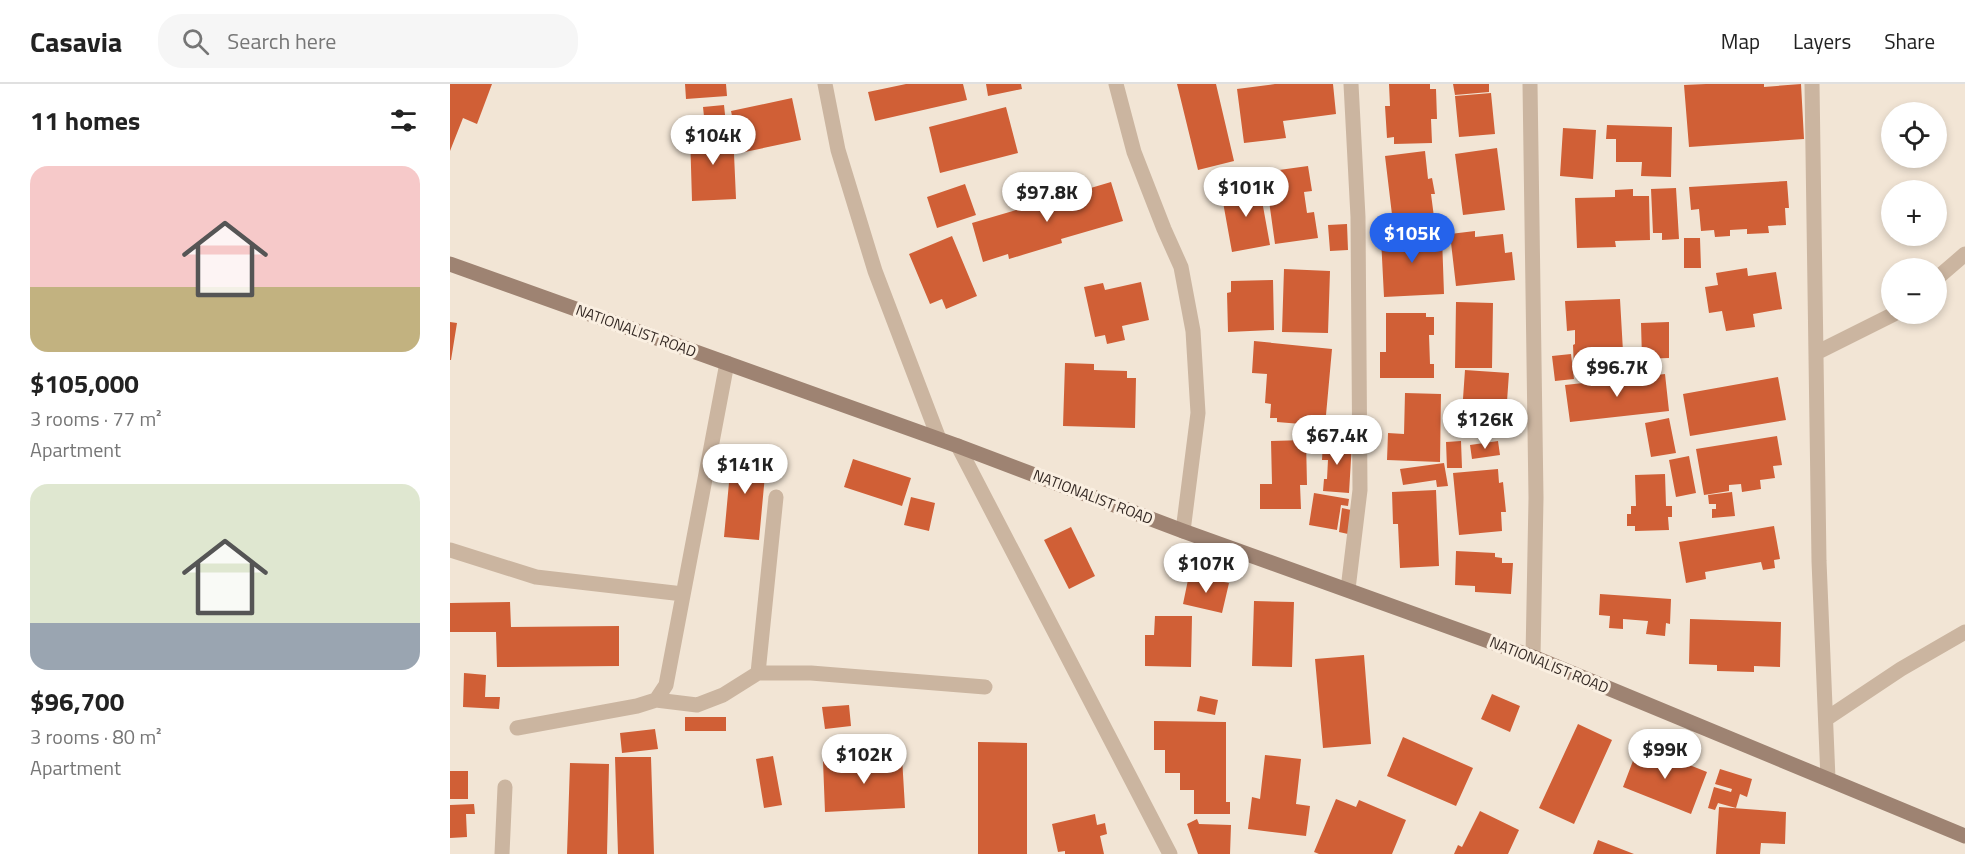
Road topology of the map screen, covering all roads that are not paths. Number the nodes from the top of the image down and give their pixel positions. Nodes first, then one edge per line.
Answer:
1 (825, 84) edge
2 (1116, 84) edge
3 (1351, 84) edge
4 (1530, 84) edge
5 (1812, 84) edge
6 (1965, 254) edge
7 (450, 264) edge
8 (1947, 270) edge
9 (1881, 320) edge
10 (1816, 353) junction
11 (727, 363) junction
12 (939, 439) junction
13 (958, 446) junction
14 (776, 497) dead end
15 (1183, 531) junction
16 (450, 550) edge
17 (1348, 590) junction
18 (683, 594) junction
19 (1965, 632) edge
20 (1533, 657) junction
21 (759, 673) junction
22 (985, 687) dead end
23 (656, 700) junction
24 (1826, 718) junction
25 (518, 729) dead end
26 (1828, 779) junction
27 (505, 787) dead end
28 (1965, 836) edge
29 (502, 854) edge
30 (1170, 854) edge

1 - 12 street
2 - 15 street
3 - 17 street
4 - 20 street
5 - 10 street
6 - 8 street
7 - 11 street, NATIONALIST ROAD
9 - 10 street
10 - 24 street
11 - 12 street, NATIONALIST ROAD
11 - 18 street
12 - 13 street, NATIONALIST ROAD
13 - 15 street, NATIONALIST ROAD
13 - 30 street
14 - 21 street
15 - 17 street, NATIONALIST ROAD
16 - 18 street
17 - 20 street, NATIONALIST ROAD
18 - 23 street
19 - 24 street
20 - 26 street, NATIONALIST ROAD
21 - 22 street
21 - 23 street
23 - 25 street
24 - 26 street
26 - 28 street, NATIONALIST ROAD
27 - 29 street

